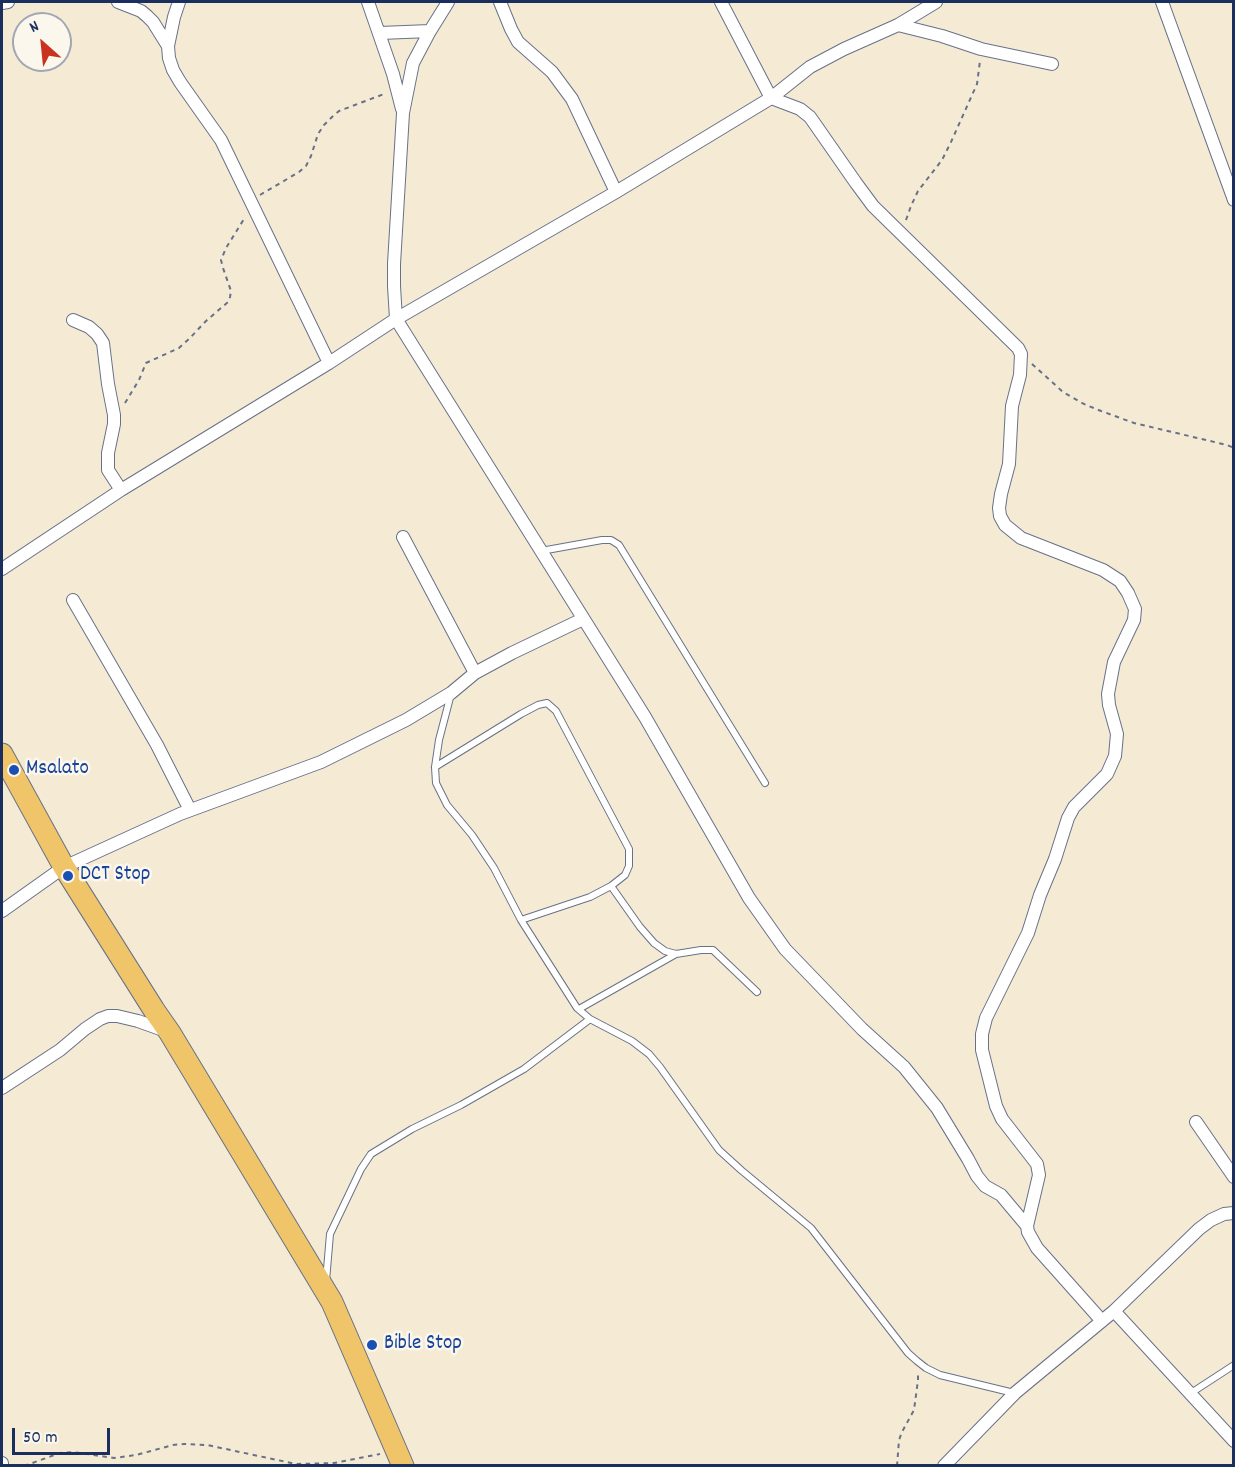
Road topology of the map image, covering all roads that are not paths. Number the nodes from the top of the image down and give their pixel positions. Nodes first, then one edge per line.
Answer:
1 (8, 2) edge
2 (118, 2) edge
3 (179, 2) edge
4 (368, 2) edge
5 (448, 2) edge
6 (500, 2) edge
7 (722, 2) edge
8 (936, 2) edge
9 (1162, 2) edge
10 (2, 3) edge
11 (898, 26) junction
12 (430, 31) junction
13 (380, 33) junction
14 (168, 46) junction
15 (1052, 64) dead end
16 (771, 98) junction
17 (403, 113) junction
18 (616, 192) junction
19 (1233, 201) edge
20 (396, 319) junction
21 (73, 320) dead end
22 (329, 363) junction
23 (121, 490) junction
24 (403, 537) dead end
25 (540, 551) junction
26 (2, 569) edge
27 (73, 600) dead end
28 (583, 619) junction
29 (475, 673) junction
30 (451, 693) junction
31 (2, 754) edge
32 (435, 767) junction
33 (765, 783) dead end
34 (190, 810) junction
35 (64, 867) junction
36 (611, 886) junction
37 (2, 911) edge
38 (521, 920) junction
39 (676, 954) junction
40 (757, 992) dead end
41 (579, 1010) junction
42 (590, 1019) junction
43 (170, 1033) junction
44 (2, 1088) edge
45 (1196, 1122) dead end
46 (1233, 1177) edge
47 (1230, 1211) edge
48 (1027, 1226) junction
49 (325, 1290) junction
50 (1114, 1311) junction
51 (1102, 1321) junction
52 (1233, 1365) edge
53 (1015, 1393) junction
54 (1191, 1393) junction
55 (1232, 1435) edge
56 (400, 1458) edge
57 (944, 1466) edge

1 - 10 street
2 - 14 street
3 - 14 street
4 - 13 street
5 - 12 street
6 - 18 street
7 - 16 street
8 - 11 street
9 - 19 street
11 - 15 street
11 - 16 street
12 - 13 street
12 - 17 street
13 - 17 street
14 - 22 street
16 - 18 street
16 - 48 street
17 - 20 street
18 - 20 street
20 - 22 street
20 - 25 street
21 - 23 street
22 - 23 street
23 - 26 street
24 - 29 street
25 - 28 street
25 - 33 lane
27 - 34 street
28 - 29 street
28 - 48 street
29 - 30 street
30 - 32 lane
30 - 34 street
31 - 35 highway
32 - 36 lane
32 - 38 lane
34 - 35 street
35 - 37 street
35 - 43 highway
36 - 38 lane
36 - 39 lane
38 - 41 lane
39 - 40 lane
39 - 41 lane
41 - 42 lane
42 - 49 lane
42 - 53 lane
43 - 44 street
43 - 49 highway
45 - 46 street
47 - 50 street
48 - 51 street
49 - 56 highway
50 - 51 street
50 - 54 street
51 - 53 street
52 - 54 lane
53 - 57 street
54 - 55 street

